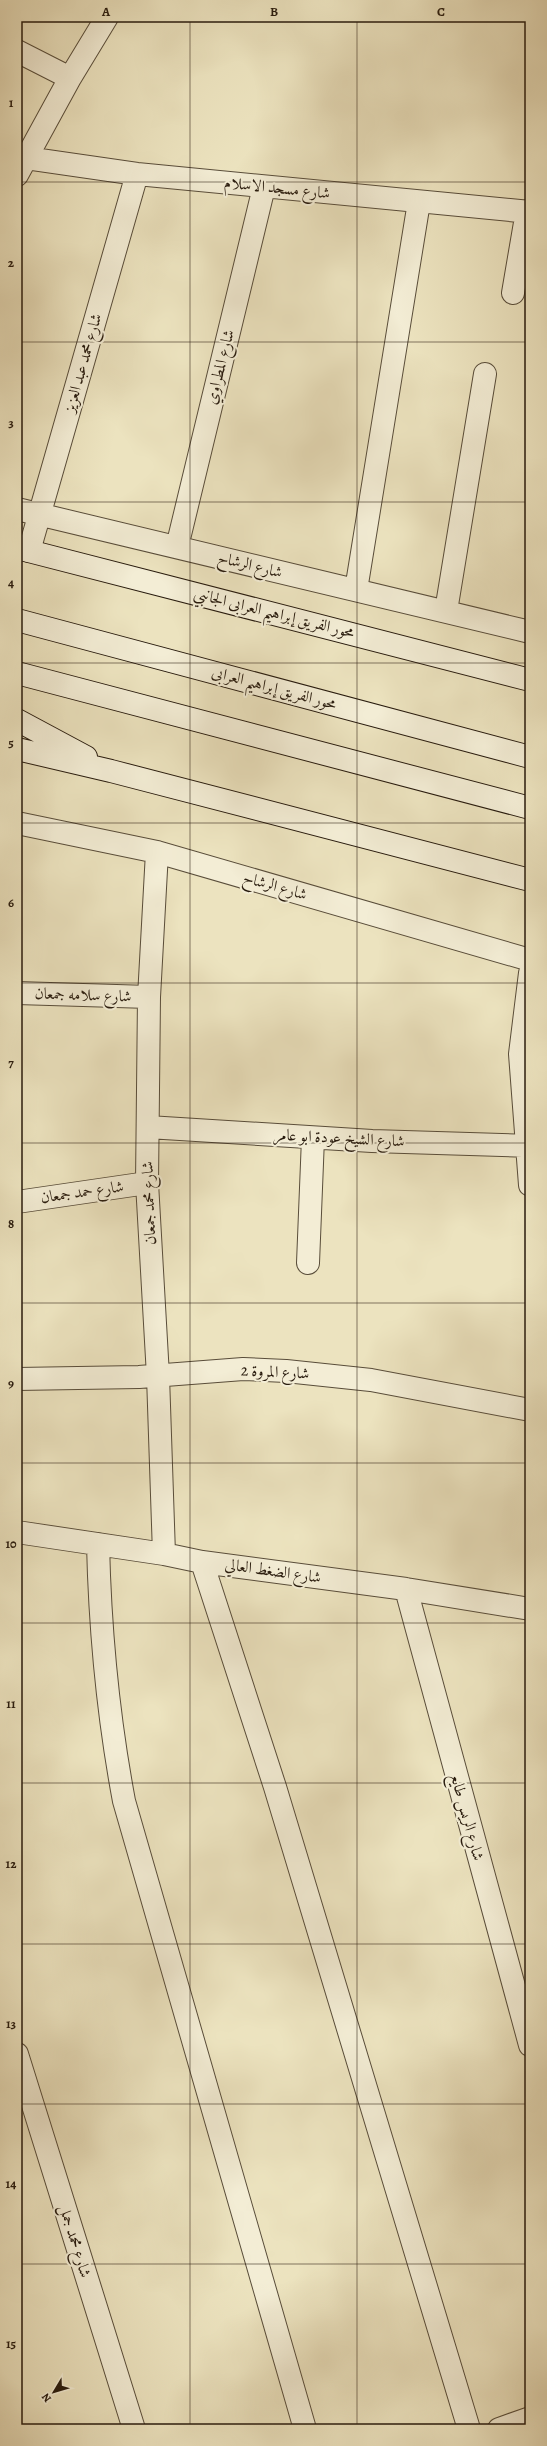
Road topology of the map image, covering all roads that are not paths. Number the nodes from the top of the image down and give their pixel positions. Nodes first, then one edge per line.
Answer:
1 (107, 17) edge
2 (17, 51) edge
3 (70, 78) junction
4 (21, 167) edge
5 (137, 174) junction
6 (264, 187) junction
7 (419, 202) junction
8 (528, 211) edge
9 (513, 293) dead end
10 (484, 374) dead end
11 (17, 509) edge
12 (40, 514) junction
13 (176, 547) junction
14 (23, 550) edge
15 (356, 590) junction
16 (446, 611) junction
17 (17, 620) edge
18 (530, 632) edge
19 (17, 673) edge
20 (530, 680) edge
21 (17, 720) edge
22 (17, 749) edge
23 (530, 757) edge
24 (111, 771) junction
25 (530, 808) edge
26 (17, 823) edge
27 (157, 852) junction
28 (530, 880) edge
29 (530, 960) edge
30 (530, 973) edge
31 (17, 993) edge
32 (149, 997) junction
33 (148, 1128) junction
34 (313, 1138) junction
35 (529, 1146) edge
36 (147, 1183) junction
37 (530, 1185) edge
38 (17, 1202) edge
39 (308, 1263) dead end
40 (158, 1376) junction
41 (17, 1379) edge
42 (530, 1410) edge
43 (17, 1532) edge
44 (98, 1544) junction
45 (164, 1554) junction
46 (202, 1562) junction
47 (406, 1589) junction
48 (530, 1609) edge
49 (530, 2046) edge
50 (17, 2054) edge
51 (530, 2418) edge
52 (134, 2429) edge
53 (305, 2429) edge
54 (469, 2429) edge
55 (499, 2429) edge

1 - 3 street
2 - 3 street
3 - 4 street
4 - 5 street, شارع مسجد الاسلام
5 - 6 street, شارع مسجد الاسلام
5 - 12 street, شارع محمد عبد العزيز
6 - 7 street, شارع مسجد الاسلام
6 - 13 street, شارع المطراوي
7 - 8 street, شارع مسجد الاسلام
7 - 15 street
8 - 9 street
10 - 16 street
11 - 12 street, شارع الرشاح
12 - 13 street, شارع الرشاح
12 - 14 street, شارع محمد عبد العزيز
13 - 15 street, شارع الرشاح
14 - 20 street, محور الفريق إبراهيم العرابى الجانبي
15 - 16 street, شارع الرشاح
16 - 18 street, شارع الرشاح
17 - 23 street, محور الفريق إبراهيم العرابى
19 - 25 street
21 - 24 street
22 - 24 street
24 - 28 street
26 - 27 street, شارع الرشاح
27 - 29 street, شارع الرشاح
27 - 32 street, شارع محمد جمعان
30 - 35 street
31 - 32 street, شارع سلامه جمعان
32 - 33 street, شارع محمد جمعان
33 - 34 street, شارع الشيخ عودة ابو عامر
33 - 36 street, شارع محمد جمعان
34 - 35 street, شارع الشيخ عودة ابو عامر
34 - 39 street
35 - 37 street
36 - 38 street, شارع حمد جمعان
36 - 40 street, شارع محمد جمعان
40 - 41 street, شارع المروة 2
40 - 42 street, شارع المروة 2
40 - 45 street, شارع محمد جمعان
43 - 44 street, شارع الضغط العالي
44 - 45 street, شارع الضغط العالي
44 - 53 street
45 - 46 street, شارع الضغط العالي
46 - 47 street, شارع الضغط العالي
46 - 54 street
47 - 48 street, شارع الضغط العالي
47 - 49 street, شارع الريس طايع
50 - 52 street, شارع محمد جمل
51 - 55 street

